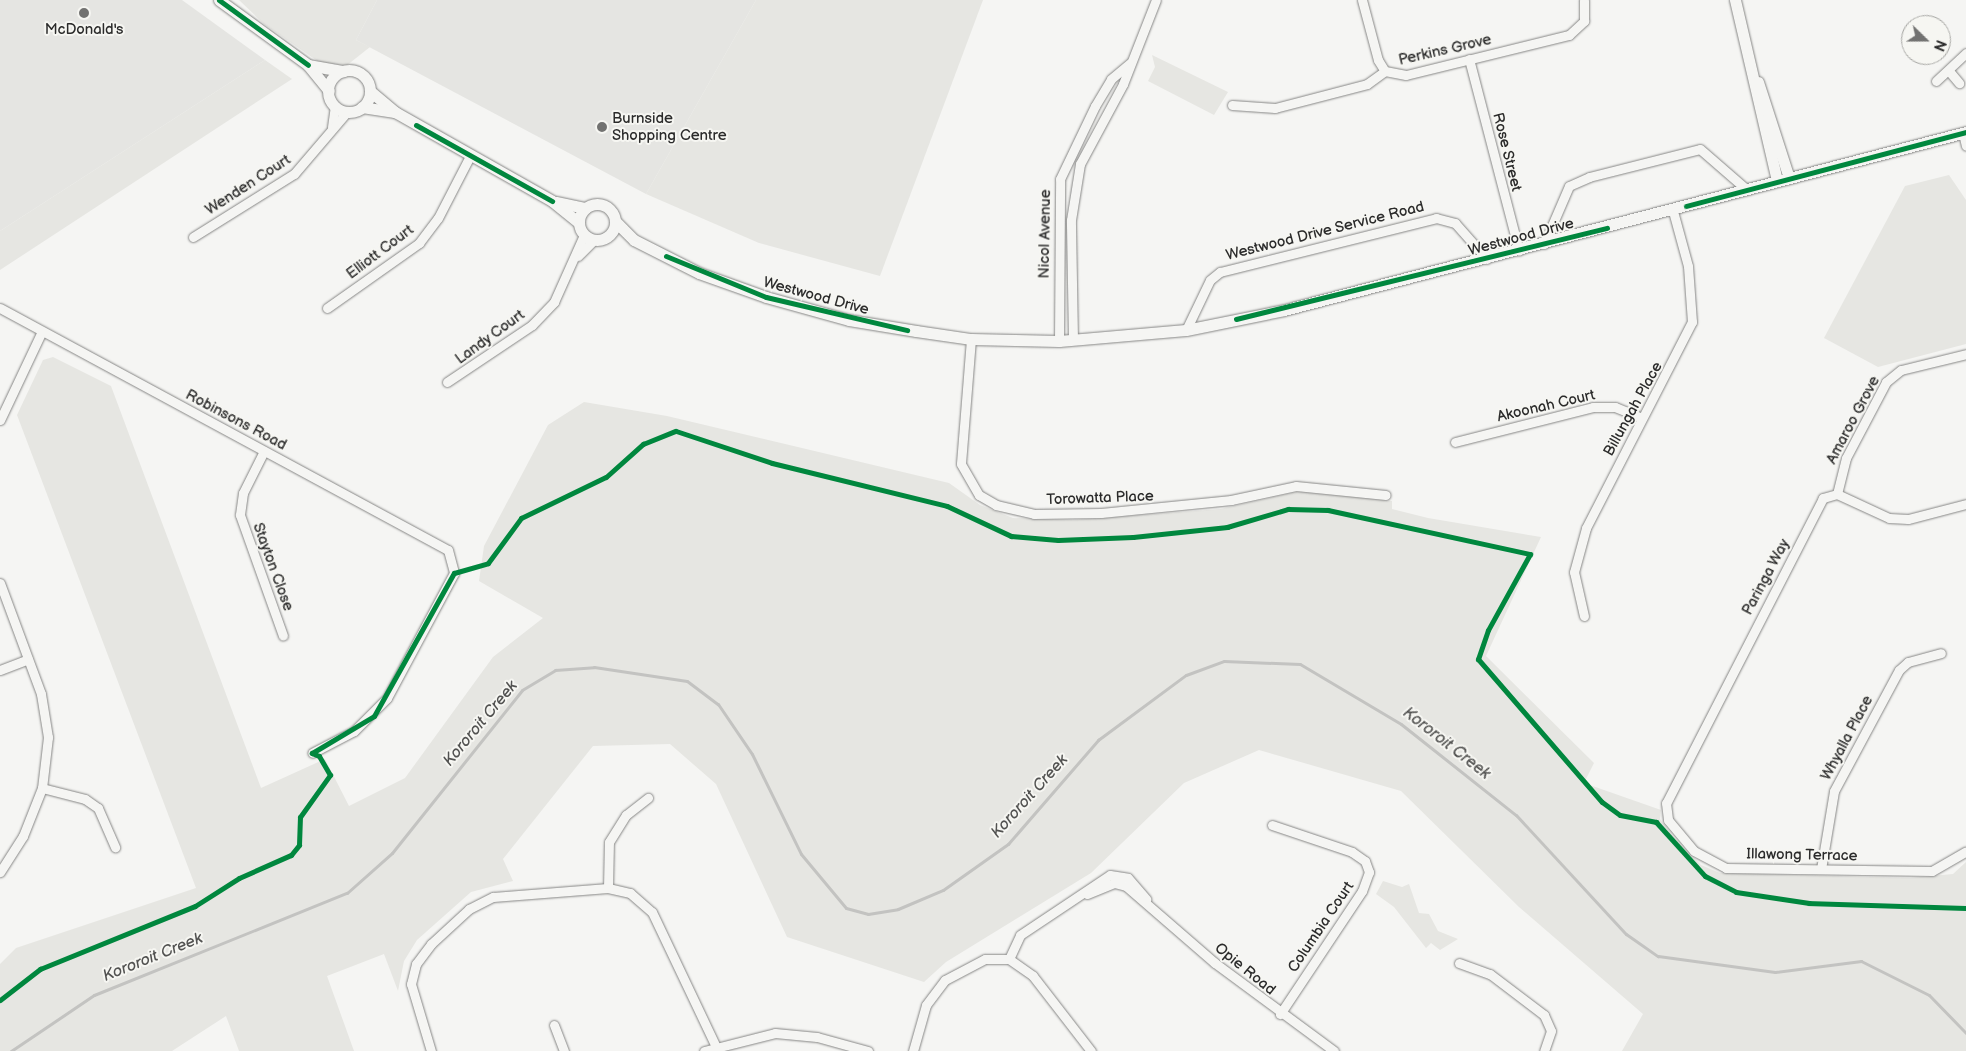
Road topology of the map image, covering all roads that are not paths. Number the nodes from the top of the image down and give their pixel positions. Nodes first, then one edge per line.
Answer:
1 (219, 0) edge
2 (1156, 0) edge
3 (1362, 0) edge
4 (1584, 0) edge
5 (1735, 0) edge
6 (1966, 53) edge
7 (1470, 59) junction
8 (1133, 60) junction
9 (308, 65) junction
10 (1385, 70) junction
11 (342, 71) junction
12 (1949, 71) junction
13 (1756, 78) junction
14 (1936, 81) dead end
15 (1959, 83) dead end
16 (328, 91) junction
17 (370, 91) junction
18 (1232, 105) dead end
19 (335, 106) junction
20 (362, 107) junction
21 (347, 112) junction
22 (395, 112) junction
23 (332, 127) junction
24 (1965, 133) edge
25 (1966, 146) edge
26 (470, 156) junction
27 (1789, 178) junction
28 (1777, 182) junction
29 (1746, 189) junction
30 (552, 201) junction
31 (585, 208) junction
32 (1673, 211) junction
33 (615, 221) junction
34 (578, 222) junction
35 (193, 238) dead end
36 (589, 238) junction
37 (606, 238) junction
38 (634, 240) junction
39 (1544, 244) junction
40 (1518, 252) junction
41 (1487, 259) junction
42 (0, 308) edge
43 (327, 308) dead end
44 (1186, 330) junction
45 (42, 331) junction
46 (971, 339) junction
47 (1073, 340) junction
48 (1059, 341) junction
49 (1966, 354) edge
50 (447, 382) dead end
51 (1642, 418) junction
52 (0, 420) edge
53 (1455, 442) dead end
54 (264, 451) junction
55 (1837, 494) junction
56 (1386, 495) dead end
57 (1966, 504) edge
58 (0, 583) edge
59 (1584, 616) dead end
60 (283, 636) dead end
61 (1941, 653) dead end
62 (28, 659) junction
63 (0, 670) edge
64 (312, 752) dead end
65 (42, 788) junction
66 (648, 798) dead end
67 (1666, 803) joint
68 (1272, 825) dead end
69 (115, 847) dead end
70 (1966, 851) edge
71 (1821, 869) junction
72 (0, 872) edge
73 (608, 888) junction
74 (1009, 959) junction
75 (1459, 963) dead end
76 (1280, 1014) junction
77 (554, 1025) dead end
78 (716, 1046) junction
79 (431, 1051) edge
80 (564, 1051) edge
81 (704, 1051) edge
82 (868, 1051) edge
83 (913, 1051) edge
84 (1091, 1051) edge
85 (1334, 1051) edge
86 (1544, 1051) edge

1 - 9 street
2 - 8 street, Nicol Avenue
3 - 10 street
4 - 7 street, Perkins Grove
5 - 13 street
6 - 12 street
7 - 10 street, Perkins Grove
7 - 40 street, Rose Street
8 - 47 street, Nicol Avenue
8 - 48 street, Nicol Avenue
9 - 11 street
9 - 16 street
10 - 18 street, Perkins Grove
11 - 16 street
11 - 17 street
12 - 14 street
12 - 15 street
13 - 27 street
13 - 28 street
16 - 19 street
17 - 20 street
17 - 22 street
19 - 21 street
19 - 23 street, Wenden Court
20 - 21 street
20 - 22 street
21 - 23 street, Wenden Court
22 - 26 street
23 - 35 street, Wenden Court
24 - 25 street
24 - 27 street, Westwood Drive
26 - 30 street
26 - 43 street, Elliott Court
27 - 28 street, Westwood Drive
28 - 29 street, Westwood Drive
29 - 32 street, Westwood Drive
29 - 39 street
30 - 31 street
30 - 34 street
31 - 33 street
31 - 34 street
32 - 39 street, Westwood Drive
32 - 51 street, Billungah Place
33 - 37 street
33 - 38 street, Westwood Drive
34 - 36 street
36 - 37 street
36 - 50 street, Landy Court
37 - 38 street, Westwood Drive
38 - 46 street, Westwood Drive
39 - 40 street, Westwood Drive
40 - 41 street, Westwood Drive
41 - 44 street, Westwood Drive
41 - 44 street, Westwood Drive Service Road
42 - 45 street, Robinsons Road
44 - 47 street, Westwood Drive
45 - 52 street
45 - 54 street, Robinsons Road
46 - 48 street, Westwood Drive
46 - 56 street, Torowatta Place
47 - 48 street, Westwood Drive
49 - 55 street, Amaroo Grove
51 - 53 street, Akoonah Court
51 - 59 street, Billungah Place
54 - 60 street, Stayton Close
54 - 64 street, Robinsons Road
55 - 57 street
55 - 67 street, Paringa Way
58 - 62 street
61 - 71 street, Whyalla Place
62 - 63 street
62 - 65 street
65 - 69 street
65 - 72 street
66 - 73 street
67 - 71 street, Illawong Terrace
68 - 76 street, Columbia Court
70 - 71 street, Illawong Terrace
73 - 78 street
73 - 79 street
74 - 76 street, Opie Road
74 - 83 street
74 - 84 street
75 - 86 street
76 - 85 street, Opie Road
77 - 80 street
78 - 81 street
78 - 82 street

